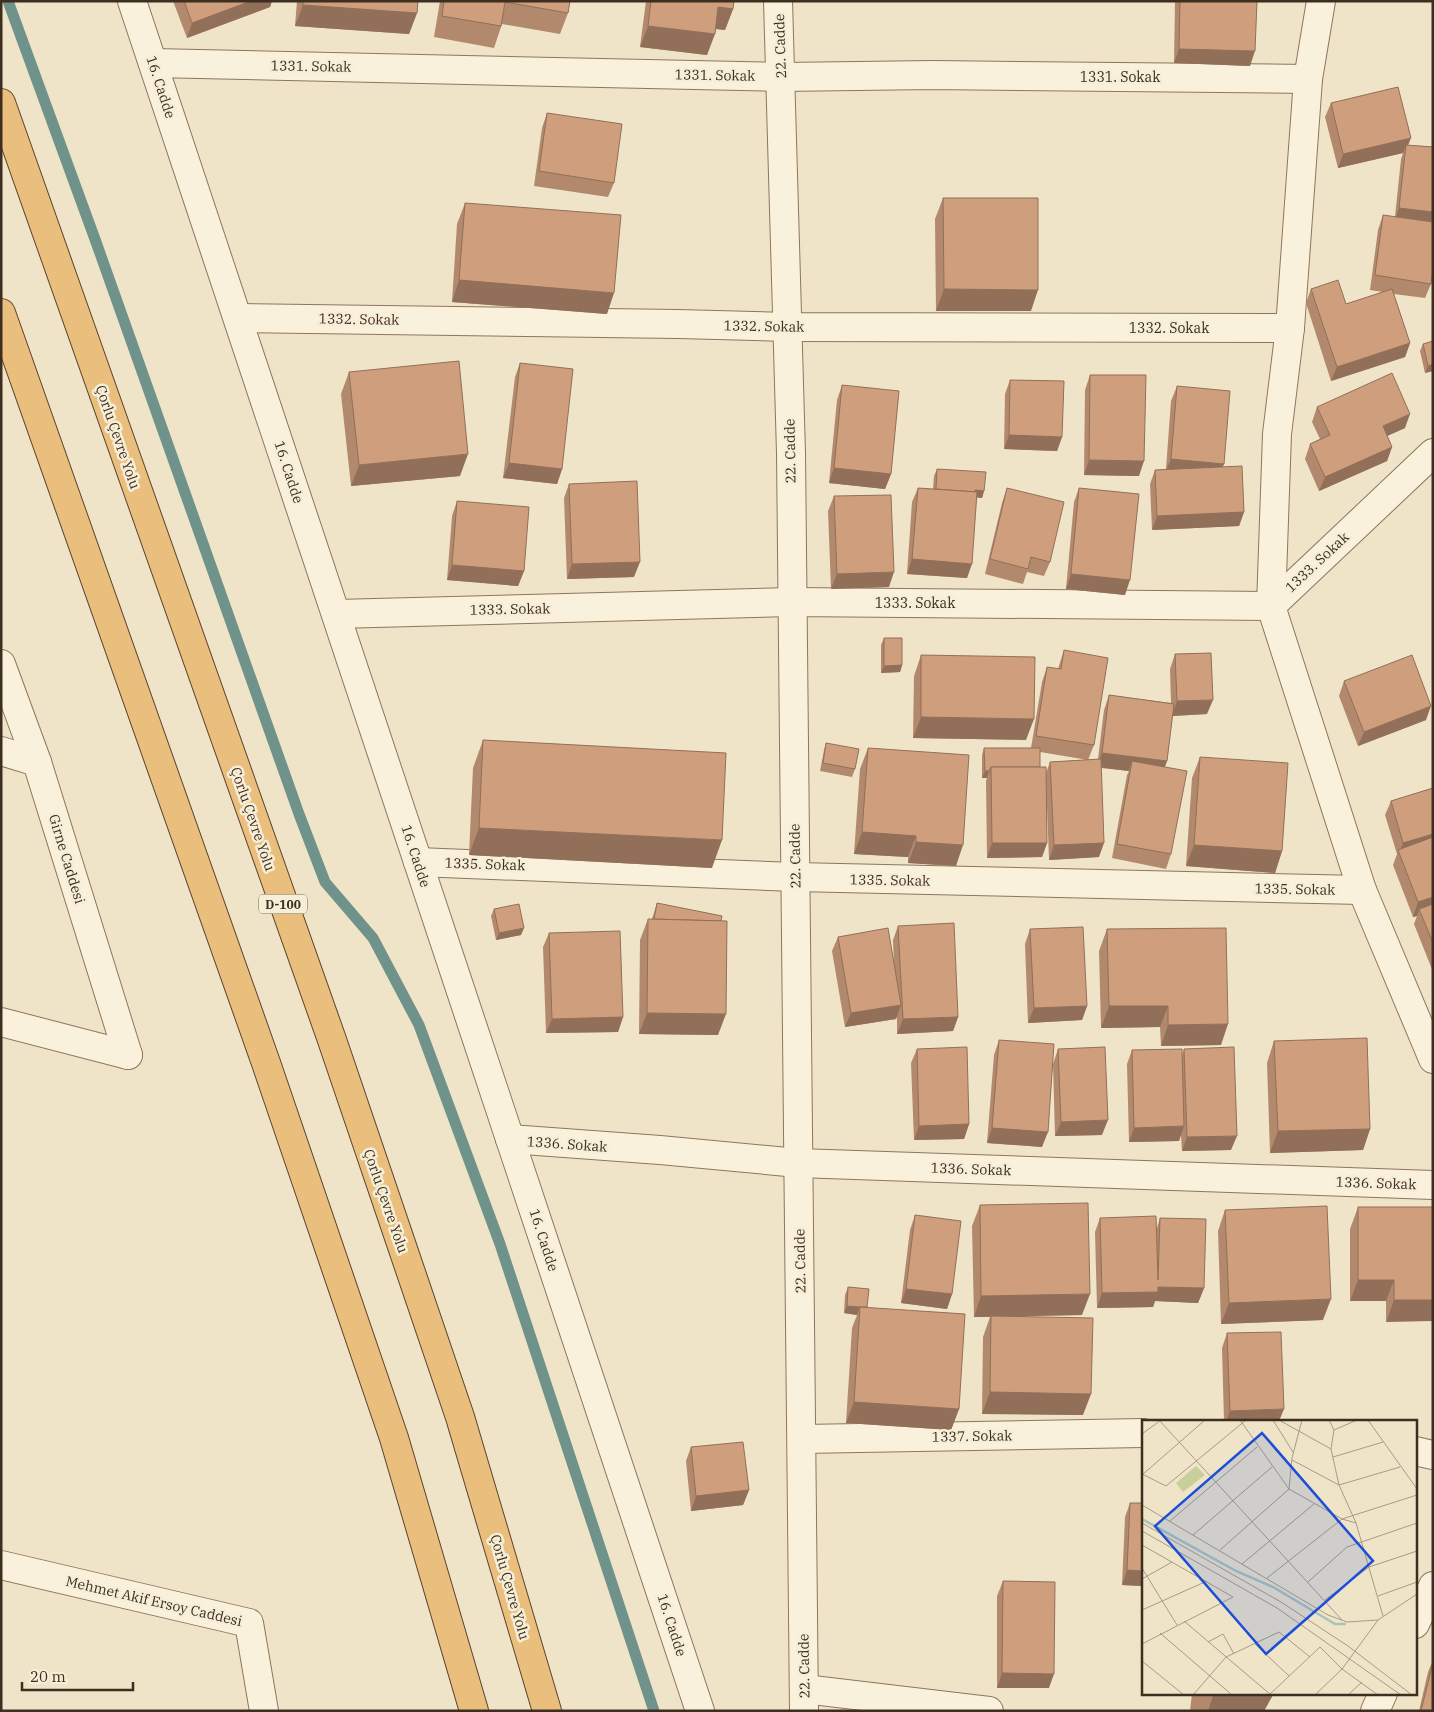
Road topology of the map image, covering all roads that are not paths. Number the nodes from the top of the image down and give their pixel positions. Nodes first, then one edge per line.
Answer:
1 (132, 1) edge
2 (778, 1) edge
3 (1321, 1) edge
4 (153, 63) junction
5 (780, 76) junction
6 (1308, 78) junction
7 (1, 103) edge
8 (1, 313) edge
9 (238, 318) junction
10 (787, 327) junction
11 (1290, 328) junction
12 (1433, 453) edge
13 (792, 602) junction
14 (1271, 606) junction
15 (336, 614) junction
16 (1, 664) edge
17 (1, 751) edge
18 (37, 762) junction
19 (418, 862) junction
20 (796, 878) junction
21 (1362, 890) junction
22 (1, 1022) edge
23 (1433, 1059) edge
24 (510, 1139) junction
25 (798, 1164) junction
26 (1433, 1186) edge
27 (1142, 1433) edge
28 (802, 1439) junction
29 (1416, 1451) edge
30 (1433, 1455) edge
31 (1, 1565) edge
32 (1433, 1586) edge
33 (1416, 1622) edge
34 (1383, 1694) edge
35 (804, 1700) edge
36 (264, 1711) edge
37 (474, 1711) edge
38 (546, 1711) edge
39 (700, 1711) edge
40 (989, 1711) edge
41 (1375, 1711) edge

1 - 4 street, 16. Cadde
2 - 5 street, 22. Cadde
3 - 6 street
4 - 5 street, 1331. Sokak
4 - 9 street, 16. Cadde
5 - 6 street, 1331. Sokak
5 - 10 street, 22. Cadde
6 - 11 street
7 - 38 highway, Çorlu Çevre Yolu / D-100
8 - 37 highway
9 - 10 street, 1332. Sokak
9 - 15 street, 16. Cadde
10 - 11 street, 1332. Sokak
10 - 13 street, 22. Cadde
11 - 14 street
12 - 14 street, 1333. Sokak
13 - 14 street, 1333. Sokak
13 - 15 street, 1333. Sokak
13 - 20 street, 22. Cadde
14 - 21 street
15 - 19 street, 16. Cadde
16 - 18 street, Girne Caddesi
17 - 18 street
18 - 22 street, Girne Caddesi
19 - 20 street, 1335. Sokak
19 - 24 street, 16. Cadde
20 - 21 street, 1335. Sokak
20 - 25 street, 22. Cadde
21 - 23 street
24 - 25 street, 1336. Sokak
24 - 39 street, 16. Cadde
25 - 26 street, 1336. Sokak
25 - 28 street, 22. Cadde
27 - 28 street, 1337. Sokak
28 - 35 street, 22. Cadde
29 - 30 street
31 - 36 street, Mehmet Akif Ersoy Caddesi
32 - 33 street
34 - 41 street
35 - 40 street

